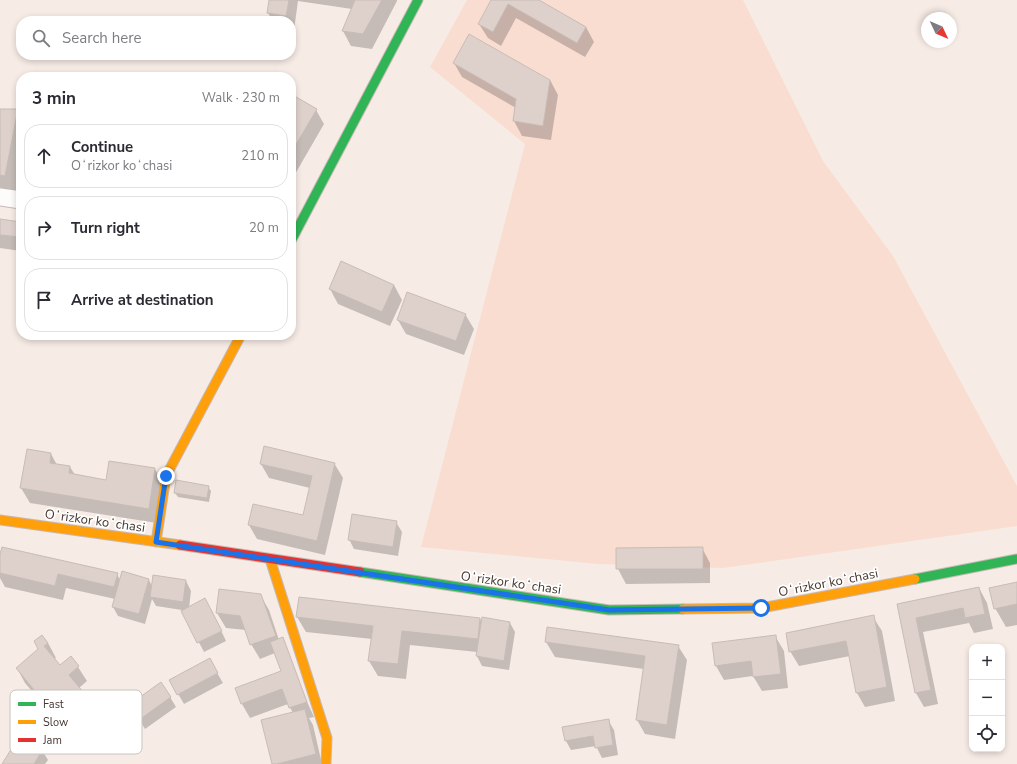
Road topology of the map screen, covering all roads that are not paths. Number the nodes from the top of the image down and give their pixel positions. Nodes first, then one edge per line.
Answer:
1 (418, 0) edge
2 (0, 197) edge
3 (16, 199) edge
4 (296, 230) edge
5 (238, 340) edge
6 (0, 520) edge
7 (156, 542) junction
8 (270, 559) junction
9 (1017, 559) edge
10 (326, 764) edge

1 - 4 main road
2 - 3 street
5 - 7 main road
6 - 7 main road, Oʻrizkor koʻchasi
7 - 8 main road, Oʻrizkor koʻchasi
8 - 9 main road, Oʻrizkor koʻchasi
8 - 10 main road

